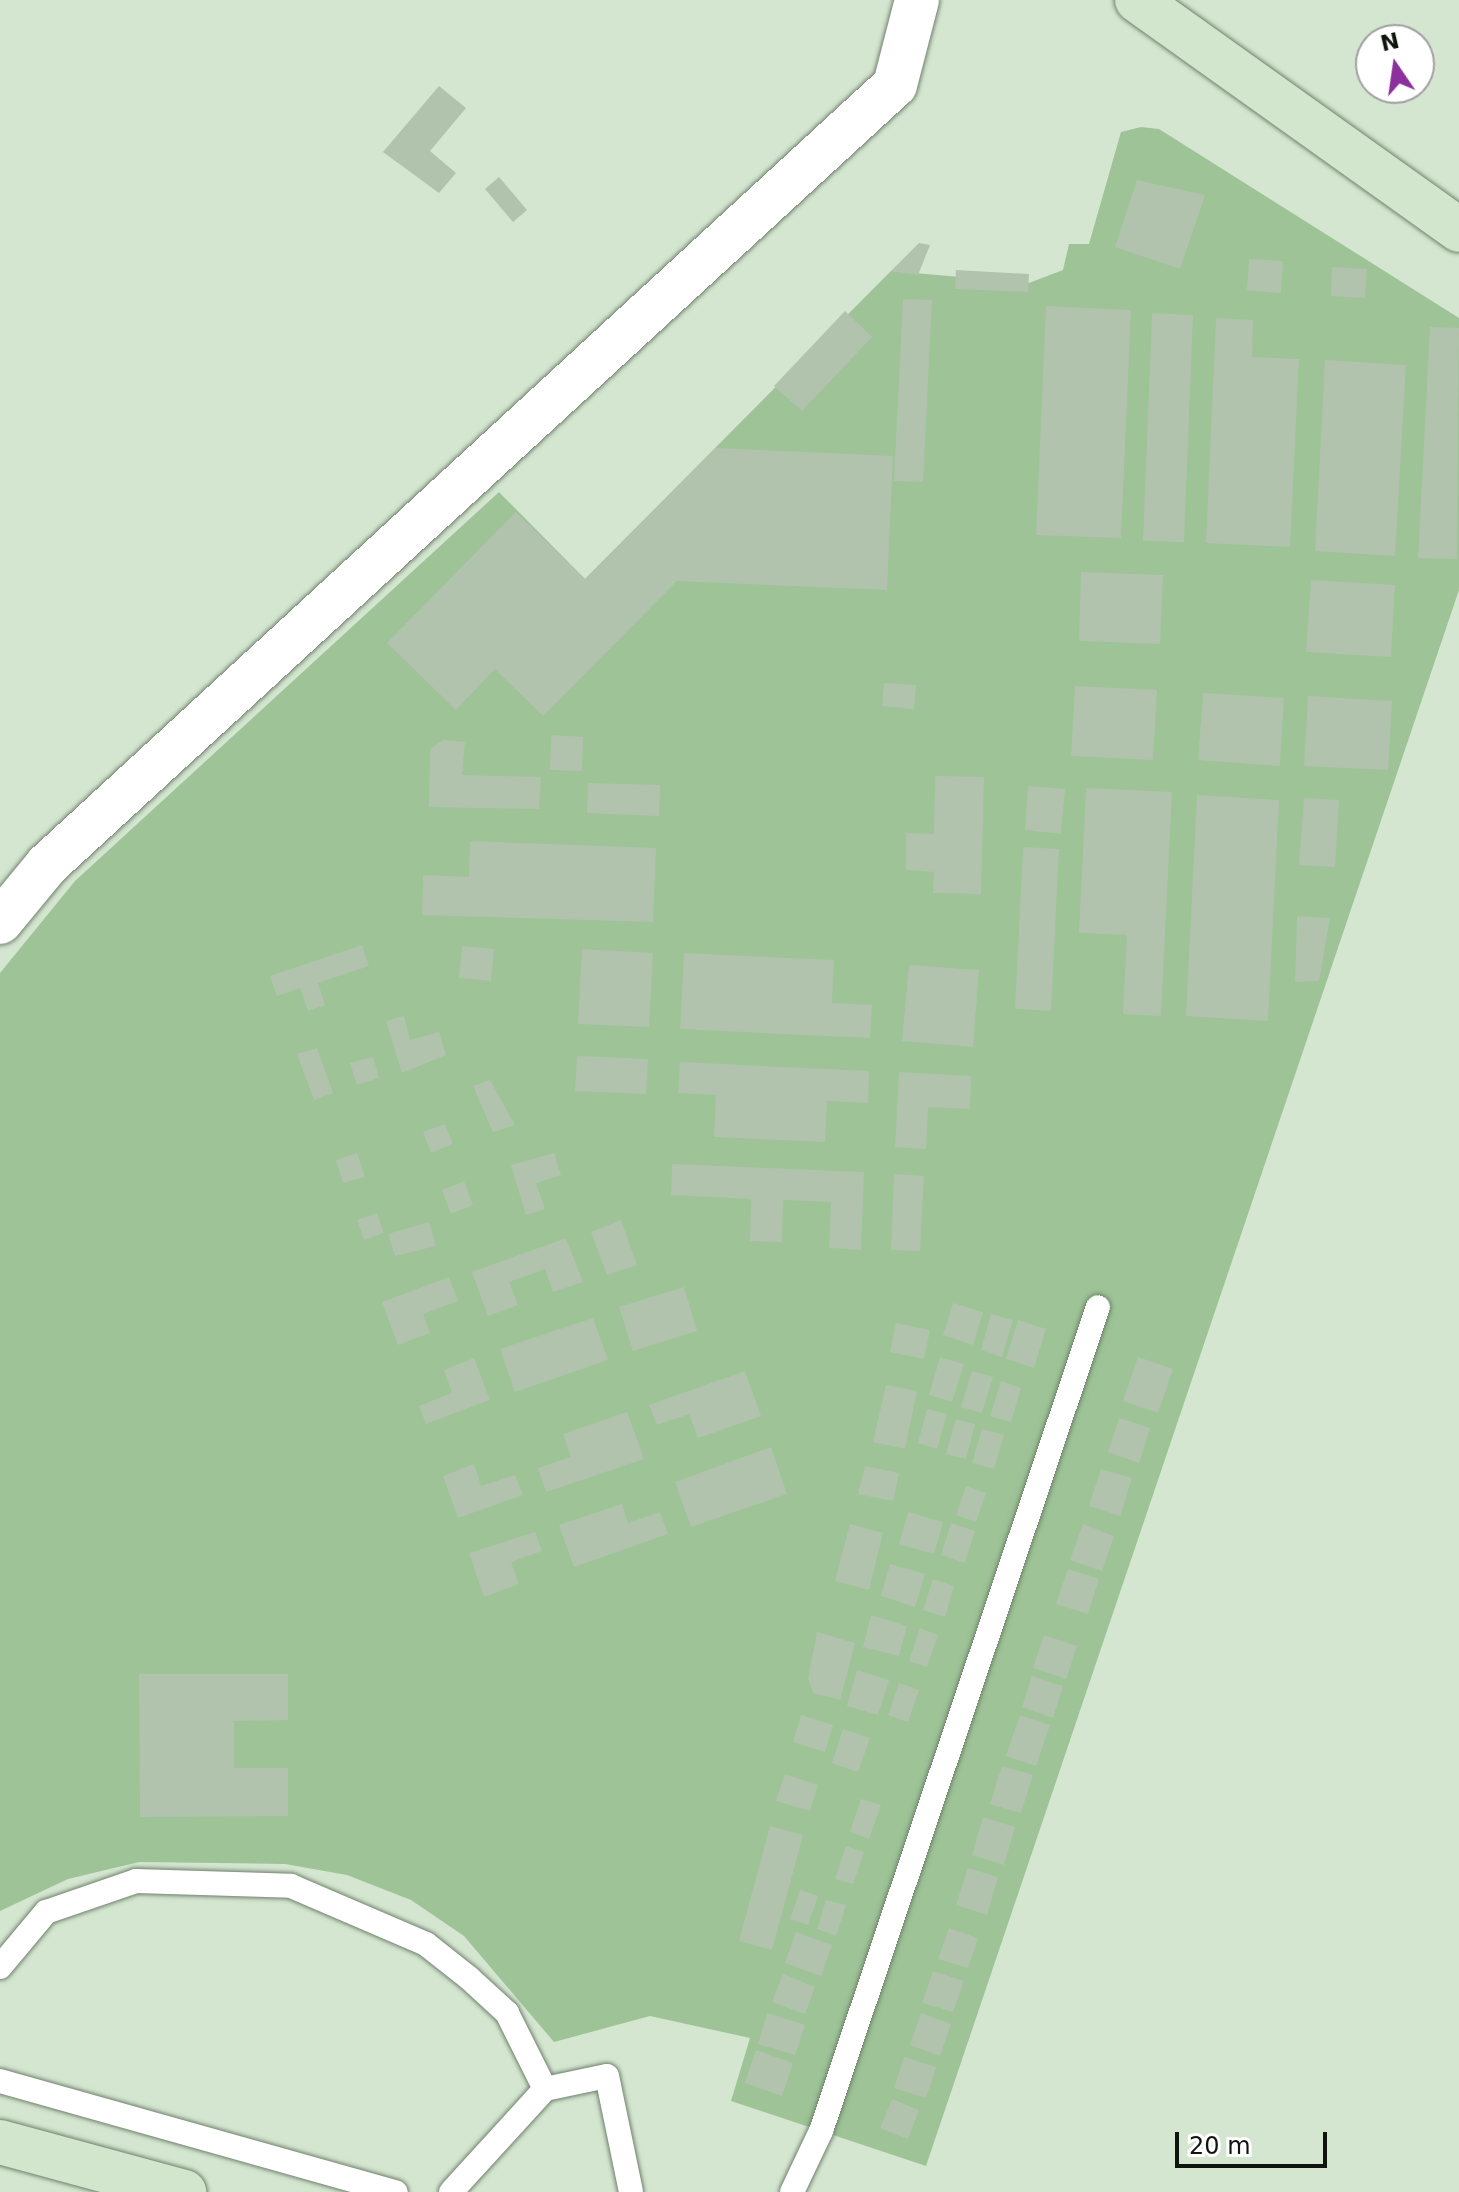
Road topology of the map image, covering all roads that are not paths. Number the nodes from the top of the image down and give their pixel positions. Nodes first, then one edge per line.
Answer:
1 (917, 0) edge
2 (1155, 5) edge
3 (1459, 230) edge
4 (0, 922) edge
5 (1098, 1307) dead end
6 (0, 1967) edge
7 (0, 2081) edge
8 (545, 2089) junction
9 (0, 2142) edge
10 (184, 2192) edge
11 (396, 2192) edge
12 (451, 2192) edge
13 (631, 2192) edge
14 (792, 2192) edge

1 - 4 street
2 - 3 main road
5 - 14 lane
6 - 8 lane
7 - 11 lane
8 - 12 lane
8 - 13 lane
9 - 10 main road

